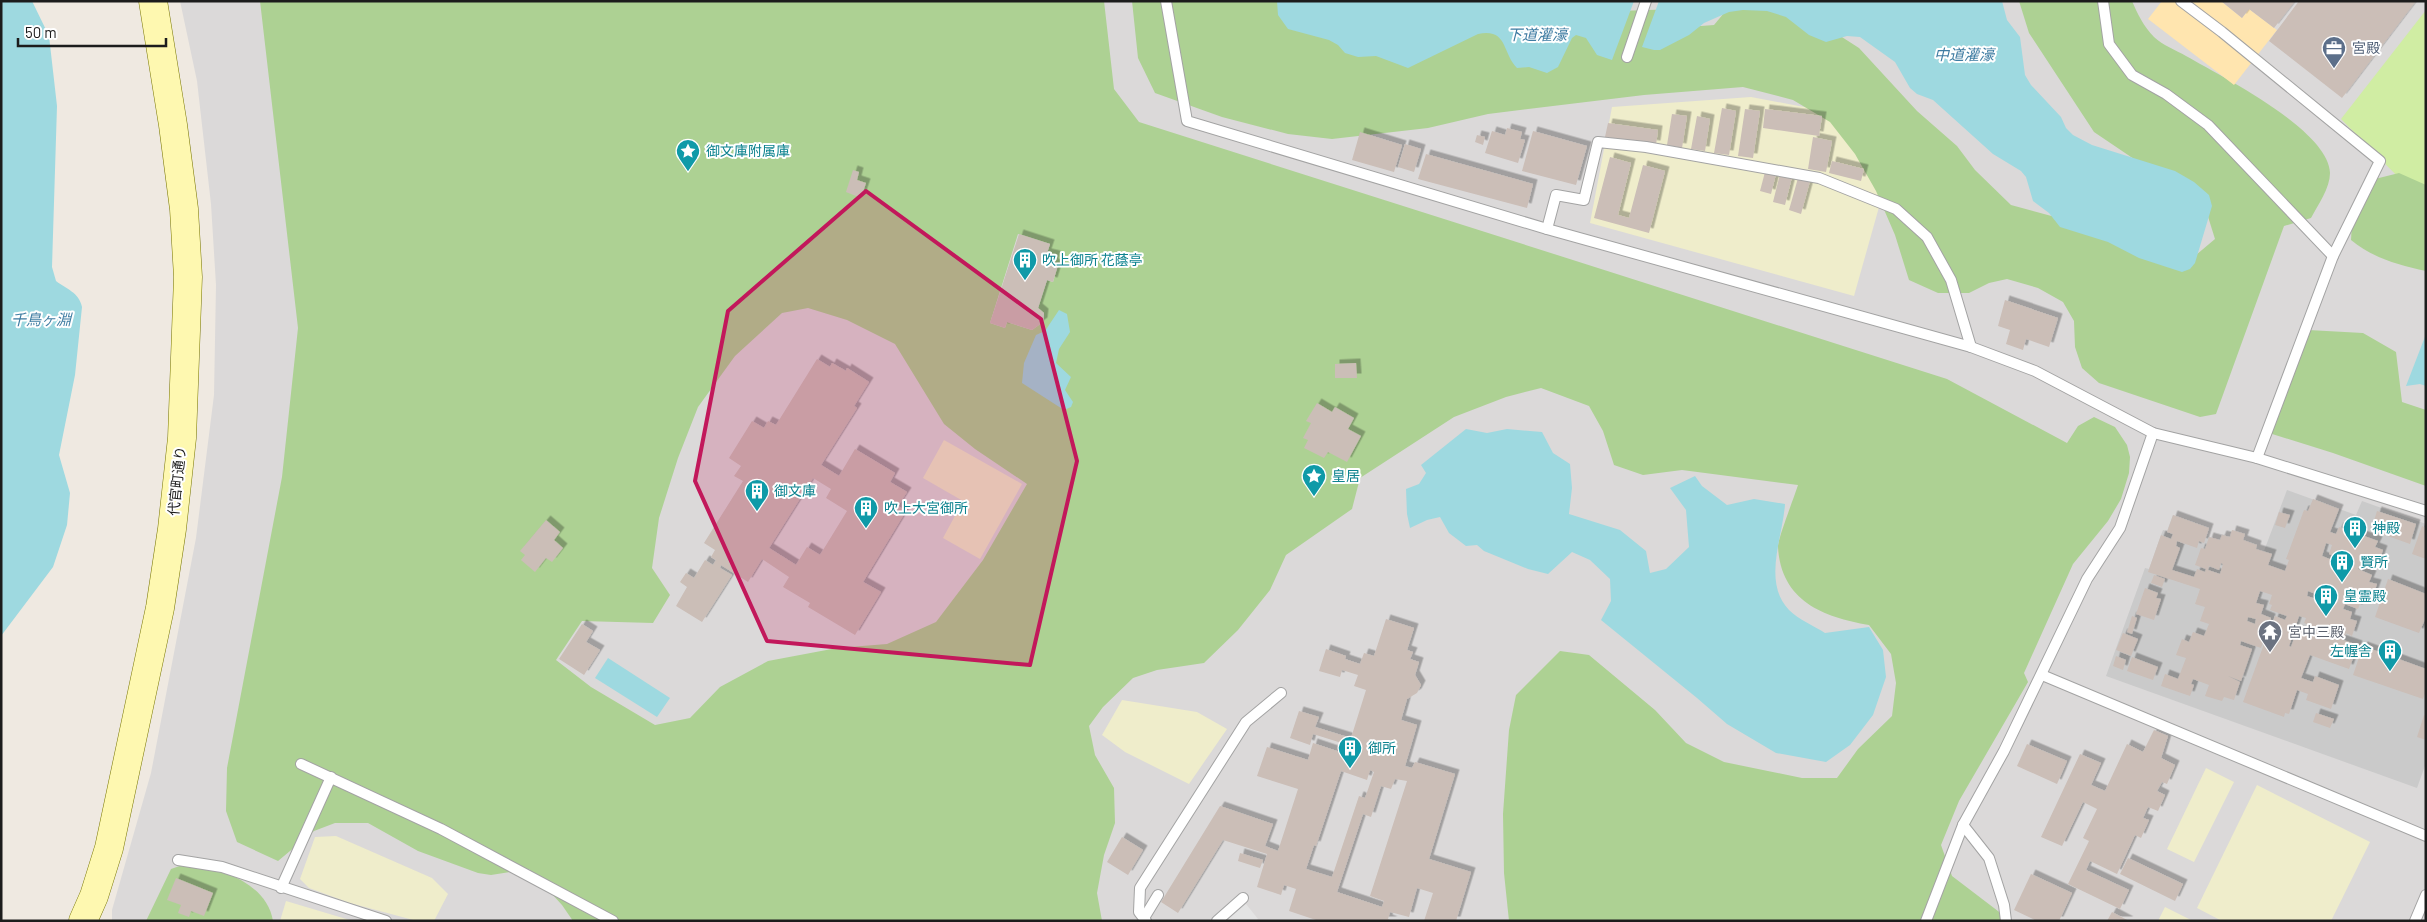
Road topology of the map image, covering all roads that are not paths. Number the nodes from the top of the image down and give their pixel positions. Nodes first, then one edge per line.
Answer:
1 (149, 1) edge
2 (153, 1) edge
3 (1166, 1) edge
4 (1646, 1) edge
5 (2103, 1) edge
6 (2181, 1) edge
7 (158, 32) junction
8 (1627, 57) dead end
9 (1547, 228) junction
10 (2333, 256) junction
11 (1971, 347) junction
12 (2153, 432) junction
13 (2257, 458) junction
14 (2426, 511) edge
15 (2042, 675) junction
16 (1281, 693) dead end
17 (300, 764) dead end
18 (331, 777) junction
19 (1963, 825) junction
20 (2426, 836) edge
21 (178, 860) dead end
22 (281, 888) junction
23 (1158, 895) dead end
24 (2426, 895) edge
25 (1243, 898) dead end
26 (1145, 919) edge
27 (83, 921) edge
28 (386, 921) edge
29 (613, 921) edge
30 (1217, 921) edge
31 (1926, 921) edge
32 (2006, 921) edge
33 (2415, 921) edge

1 - 7 street, 代官町通り
2 - 7 street, 代官町通り
3 - 9 lane
4 - 8 lane
5 - 10 lane
6 - 10 lane
7 - 27 street, 代官町通り
9 - 11 lane
9 - 11 lane
10 - 13 lane
11 - 12 lane
12 - 13 lane
12 - 15 lane
13 - 14 lane
15 - 19 lane
15 - 20 lane
16 - 26 lane
17 - 18 lane
18 - 22 lane
18 - 29 lane
19 - 31 lane
19 - 32 lane
21 - 22 lane
22 - 28 lane
23 - 26 lane
24 - 33 lane
25 - 30 lane

